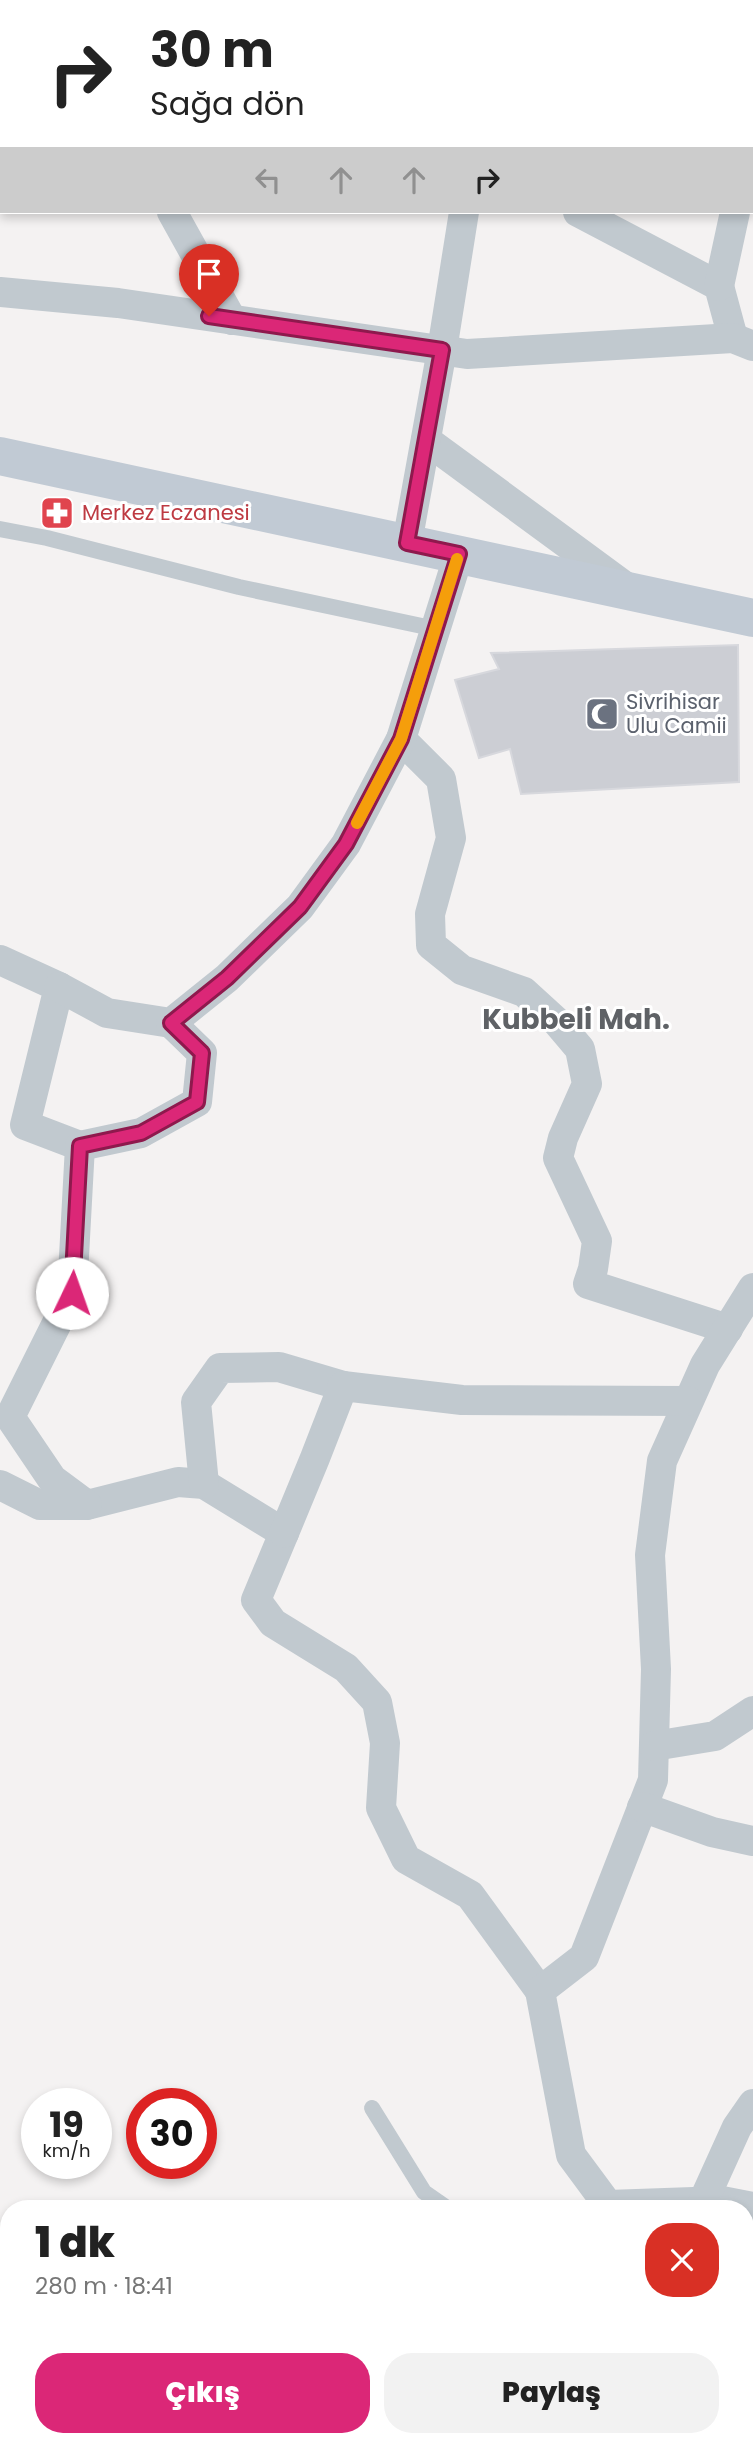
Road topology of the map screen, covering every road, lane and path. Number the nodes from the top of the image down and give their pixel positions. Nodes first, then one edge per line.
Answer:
1 (173, 214) edge
2 (464, 214) edge
3 (582, 214) edge
4 (735, 214) edge
5 (719, 286) junction
6 (0, 292) edge
7 (232, 320) junction
8 (743, 342) edge
9 (442, 350) junction
10 (426, 440) junction
11 (0, 456) edge
12 (0, 529) edge
13 (407, 543) junction
14 (459, 554) junction
15 (632, 592) junction
16 (753, 618) edge
17 (436, 629) junction
18 (401, 739) junction
19 (0, 960) edge
20 (59, 987) junction
21 (171, 1023) junction
22 (12, 1127) edge
23 (80, 1146) junction
24 (753, 1288) edge
25 (739, 1321) edge
26 (342, 1386) junction
27 (688, 1401) junction
28 (204, 1484) junction
29 (0, 1485) edge
30 (87, 1505) junction
31 (284, 1533) junction
32 (753, 1711) edge
33 (654, 1746) junction
34 (642, 1807) junction
35 (753, 1841) edge
36 (540, 1991) junction
37 (753, 2104) edge
38 (372, 2108) dead end
39 (436, 2200) edge
40 (597, 2200) edge
41 (704, 2200) edge

1 - 7 street
2 - 9 street
3 - 5 street
4 - 5 street
5 - 8 street
6 - 7 street
7 - 9 street
8 - 9 street
9 - 10 street
10 - 13 street
10 - 15 street
11 - 13 street
12 - 17 lane
13 - 14 street
14 - 15 street
14 - 17 street
15 - 16 street
17 - 18 street
18 - 21 street
18 - 25 street
19 - 20 street
20 - 21 street
20 - 22 street
21 - 23 street
22 - 23 street
23 - 30 street
24 - 25 street
25 - 27 street
26 - 27 street
26 - 28 street
26 - 31 street
27 - 33 street
28 - 30 street
28 - 31 street
29 - 30 street
31 - 36 street
32 - 33 street
33 - 34 street
34 - 35 street
34 - 36 street
36 - 40 street
37 - 41 street
38 - 39 lane

